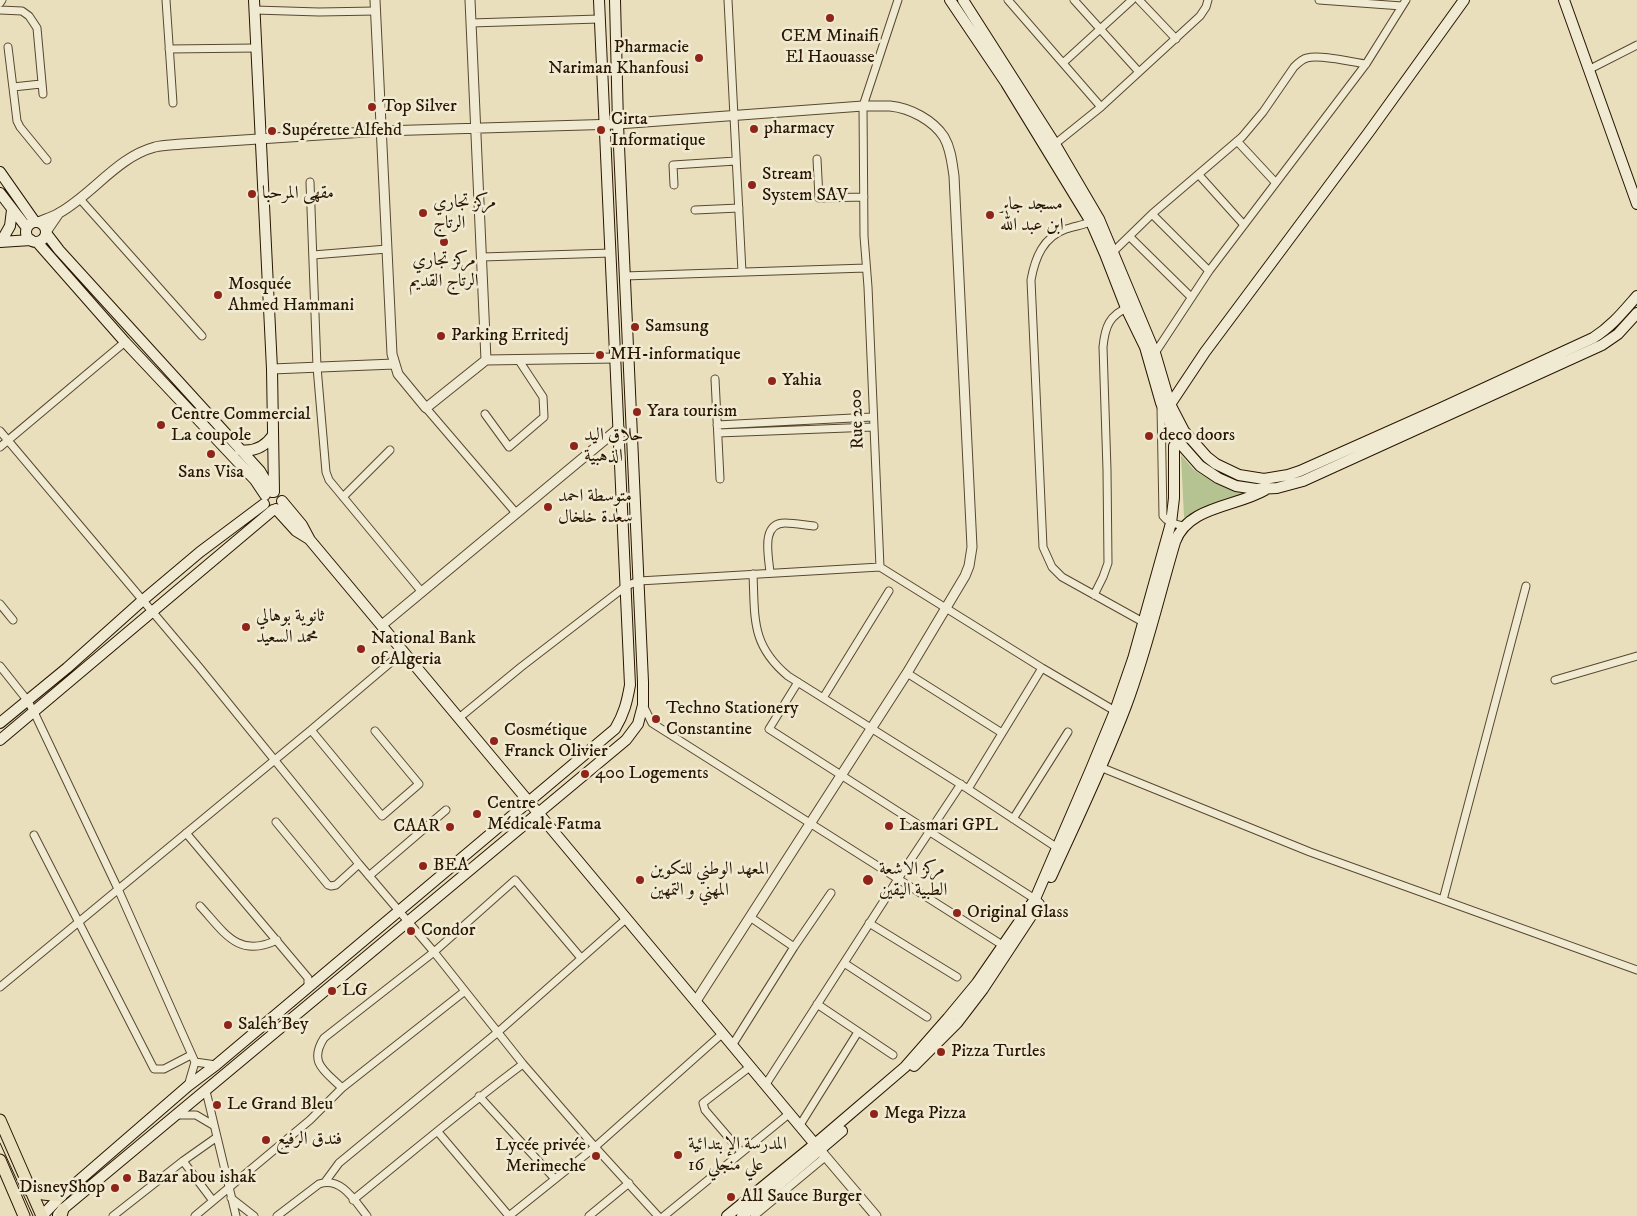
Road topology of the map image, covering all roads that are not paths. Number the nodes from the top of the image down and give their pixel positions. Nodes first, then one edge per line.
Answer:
1 (2, 0) edge
2 (166, 0) edge
3 (375, 0) edge
4 (470, 0) edge
5 (599, 0) edge
6 (615, 0) edge
7 (728, 0) edge
8 (898, 0) edge
9 (950, 0) edge
10 (963, 0) edge
11 (1008, 0) edge
12 (1074, 0) edge
13 (1132, 0) edge
14 (1139, 0) edge
15 (1208, 0) edge
16 (1319, 0) edge
17 (1330, 0) edge
18 (1464, 0) edge
19 (1564, 0) edge
20 (0, 3) edge
21 (1404, 3) edge
22 (255, 5) edge
23 (0, 10) edge
24 (376, 12) junction
25 (599, 19) junction
26 (471, 23) junction
27 (1100, 29) junction
28 (1176, 39) junction
29 (1637, 45) edge
30 (8, 47) dead end
31 (256, 48) junction
32 (169, 49) junction
33 (1063, 63) junction
34 (1366, 64) junction
35 (1590, 69) junction
36 (1139, 72) junction
37 (41, 84) junction
38 (13, 87) junction
39 (42, 94) dead end
40 (173, 102) dead end
41 (863, 106) junction
42 (1101, 107) junction
43 (734, 115) junction
44 (605, 124) junction
45 (618, 124) junction
46 (477, 127) junction
47 (381, 131) junction
48 (261, 138) junction
49 (1237, 141) junction
50 (1055, 144) junction
51 (817, 159) dead end
52 (48, 160) dead end
53 (736, 161) junction
54 (0, 172) edge
55 (1199, 175) junction
56 (310, 182) dead end
57 (1275, 182) junction
58 (674, 185) dead end
59 (0, 193) edge
60 (864, 197) junction
61 (80, 199) junction
62 (1637, 204) edge
63 (738, 208) junction
64 (12, 210) junction
65 (695, 210) dead end
66 (60, 213) junction
67 (1152, 214) junction
68 (1095, 220) junction
69 (31, 225) junction
70 (1244, 225) junction
71 (46, 233) junction
72 (1130, 237) junction
73 (1, 241) edge
74 (34, 241) junction
75 (387, 249) junction
76 (1113, 252) junction
77 (611, 253) junction
78 (313, 255) junction
79 (482, 258) junction
80 (866, 268) junction
81 (1209, 271) junction
82 (742, 272) junction
83 (624, 276) junction
84 (1637, 296) edge
85 (1191, 297) junction
86 (1130, 306) junction
87 (1637, 313) edge
88 (202, 336) dead end
89 (125, 342) junction
90 (1154, 353) junction
91 (616, 358) junction
92 (486, 360) junction
93 (518, 360) junction
94 (394, 364) junction
95 (317, 367) junction
96 (272, 369) junction
97 (716, 379) dead end
98 (1166, 403) junction
99 (426, 408) junction
100 (485, 414) dead end
101 (872, 417) junction
102 (717, 424) junction
103 (873, 427) junction
104 (619, 428) junction
105 (0, 431) edge
106 (1184, 432) junction
107 (718, 433) junction
108 (273, 435) junction
109 (8, 440) junction
110 (1178, 441) junction
111 (0, 447) edge
112 (240, 450) junction
113 (390, 450) dead end
114 (720, 479) dead end
115 (1268, 488) junction
116 (343, 496) junction
117 (272, 500) junction
118 (516, 513) junction
119 (1171, 523) junction
120 (814, 526) dead end
121 (1183, 526) junction
122 (880, 567) junction
123 (770, 573) junction
124 (753, 574) junction
125 (638, 581) junction
126 (626, 586) junction
127 (1526, 586) dead end
128 (421, 591) junction
129 (889, 591) dead end
130 (1094, 595) junction
131 (142, 600) junction
132 (0, 604) edge
133 (946, 608) junction
134 (152, 612) junction
135 (13, 620) dead end
136 (1143, 622) junction
137 (382, 625) junction
138 (404, 651) junction
139 (1637, 656) edge
140 (0, 666) edge
141 (1042, 668) junction
142 (907, 673) junction
143 (1555, 680) dead end
144 (798, 682) junction
145 (823, 698) junction
146 (27, 700) junction
147 (642, 705) junction
148 (1115, 711) junction
149 (34, 712) junction
150 (459, 718) junction
151 (652, 722) junction
152 (0, 723) edge
153 (870, 728) junction
154 (634, 729) junction
155 (311, 730) junction
156 (375, 731) dead end
157 (1068, 732) dead end
158 (1002, 733) junction
159 (0, 740) edge
160 (274, 760) junction
161 (1100, 767) junction
162 (840, 776) junction
163 (961, 784) junction
164 (968, 789) junction
165 (529, 802) junction
166 (446, 810) dead end
167 (539, 813) junction
168 (1013, 819) junction
169 (276, 822) dead end
170 (810, 823) junction
171 (930, 832) junction
172 (186, 833) junction
173 (34, 835) dead end
174 (1056, 847) junction
175 (359, 864) junction
176 (369, 876) junction
177 (898, 879) junction
178 (118, 889) junction
179 (831, 894) dead end
180 (1443, 900) junction
181 (1038, 901) junction
182 (200, 906) dead end
183 (399, 911) junction
184 (750, 917) junction
185 (627, 918) junction
186 (78, 921) junction
187 (407, 922) junction
188 (869, 923) junction
189 (277, 940) junction
190 (794, 947) junction
191 (1006, 948) junction
192 (434, 952) junction
193 (581, 958) junction
194 (844, 963) junction
195 (1637, 970) edge
196 (957, 977) dead end
197 (308, 982) junction
198 (0, 987) edge
199 (465, 991) junction
200 (696, 1001) junction
201 (817, 1004) junction
202 (927, 1017) dead end
203 (498, 1032) junction
204 (858, 1032) junction
205 (723, 1033) junction
206 (733, 1044) junction
207 (893, 1055) dead end
208 (193, 1058) junction
209 (523, 1064) junction
210 (216, 1065) junction
211 (751, 1066) junction
212 (766, 1084) junction
213 (188, 1086) junction
214 (342, 1088) junction
215 (206, 1091) junction
216 (480, 1096) junction
217 (790, 1113) junction
218 (176, 1115) junction
219 (0, 1120) edge
220 (213, 1124) junction
221 (800, 1125) junction
222 (438, 1132) junction
223 (217, 1136) junction
224 (595, 1147) junction
225 (820, 1150) junction
226 (742, 1152) junction
227 (183, 1161) junction
228 (0, 1163) edge
229 (554, 1178) junction
230 (325, 1182) junction
231 (629, 1183) junction
232 (230, 1188) junction
233 (29, 1190) junction
234 (61, 1196) junction
235 (15, 1197) junction
236 (231, 1198) junction
237 (353, 1200) junction
238 (214, 1201) junction
239 (60, 1214) edge
240 (16, 1216) edge
241 (24, 1216) edge
242 (31, 1216) edge
243 (42, 1216) edge
244 (113, 1216) edge
245 (195, 1216) edge
246 (236, 1216) edge
247 (254, 1216) edge
248 (278, 1216) edge
249 (367, 1216) edge
250 (509, 1216) edge
251 (589, 1216) edge
252 (658, 1216) edge
253 (664, 1216) edge
254 (727, 1216) edge
255 (742, 1216) edge
256 (754, 1216) edge
257 (876, 1216) edge

1 - 20 street
2 - 32 street
3 - 24 street
4 - 26 street
5 - 25 main road
6 - 45 main road
7 - 43 street
8 - 41 street, Rue 200
9 - 68 main road
10 - 50 main road
11 - 33 street
12 - 27 street
13 - 27 street
14 - 28 street
15 - 28 street
16 - 17 street
17 - 21 street
18 - 98 main road
19 - 35 main road
21 - 34 street
22 - 24 street
22 - 31 main road
23 - 37 street
24 - 47 street
25 - 26 street
25 - 44 main road
26 - 46 street
27 - 33 street
27 - 36 street
28 - 36 street
29 - 35 street
30 - 38 street
31 - 32 street
31 - 48 main road
32 - 40 street
33 - 42 street
34 - 49 street
34 - 57 street
35 - 62 main road
36 - 42 street
37 - 38 street
37 - 39 street
38 - 52 street
41 - 43 street
41 - 60 street, Rue 200
41 - 133 street
42 - 50 street
43 - 45 street
43 - 53 street
44 - 45 street
44 - 46 street
44 - 77 main road
45 - 83 main road
46 - 47 street
46 - 79 street
47 - 48 street
47 - 75 street
48 - 61 street
48 - 96 main road
49 - 55 street
49 - 57 street
50 - 68 main road
51 - 60 street
53 - 58 street
53 - 63 street
54 - 69 main road
55 - 67 street
55 - 70 street
56 - 78 street
57 - 70 street
59 - 64 main road
60 - 80 street, Rue 200
61 - 66 street
61 - 88 street
63 - 65 street
63 - 82 street
64 - 69 main road
64 - 73 main road
66 - 69 street
66 - 71 street
67 - 72 street
67 - 81 street
68 - 76 main road
68 - 86 main road
68 - 130 street
69 - 71 main road
69 - 73 main road
69 - 74 main road
70 - 81 street
71 - 74 main road
71 - 112 main road
72 - 76 street
72 - 85 street
73 - 74 main road
74 - 89 main road
75 - 78 street
75 - 94 street
76 - 86 main road
77 - 79 street
77 - 91 main road
78 - 95 street
79 - 92 street
80 - 82 street
80 - 101 street, Rue 200
81 - 85 street
82 - 83 street
83 - 125 main road
84 - 106 main road
85 - 90 street
86 - 90 main road
86 - 98 main road
86 - 130 street
87 - 115 main road
89 - 109 street
89 - 117 main road
90 - 98 main road
91 - 93 street
91 - 104 main road
92 - 93 street
92 - 99 street
93 - 100 street
94 - 95 street
94 - 99 street
95 - 96 street
95 - 116 street
96 - 108 main road
97 - 102 street
98 - 106 main road
98 - 110 main road
98 - 119 street
99 - 118 street
101 - 102 street
101 - 103 street, Rue 200
102 - 107 street
103 - 107 street
103 - 122 street, Rue 200
104 - 118 street
104 - 126 main road
105 - 109 street
106 - 110 main road
107 - 114 street
108 - 112 main road
108 - 117 main road
109 - 111 street
109 - 131 street
110 - 115 main road
110 - 119 main road
112 - 117 main road
113 - 116 street
115 - 121 main road
116 - 128 street
117 - 131 main road
117 - 134 main road
117 - 137 main road
118 - 128 street
119 - 121 street
119 - 136 main road
120 - 123 street
121 - 161 main road
122 - 123 street
122 - 133 street
123 - 124 street
124 - 125 street
124 - 144 street
125 - 126 street
125 - 147 main road
126 - 150 street
126 - 165 main road
127 - 180 street
128 - 137 street
129 - 145 street
130 - 136 street
131 - 134 street
131 - 146 main road
132 - 135 street
133 - 141 street
133 - 142 street
134 - 149 main road
134 - 160 street
136 - 148 main road
137 - 138 main road
138 - 150 main road
138 - 155 street
139 - 143 street
140 - 146 street
141 - 148 street
141 - 158 street
142 - 153 street
142 - 158 street
144 - 145 street
144 - 162 street
145 - 153 street
146 - 149 street
146 - 152 main road
147 - 151 street
147 - 154 main road
148 - 174 main road
149 - 159 main road
149 - 178 street
150 - 165 main road
151 - 154 street
151 - 170 street
153 - 162 street
153 - 163 street
154 - 167 main road
155 - 156 street
155 - 160 street
157 - 168 street
158 - 164 street
160 - 172 street
160 - 175 street
161 - 180 street
161 - 181 main road
162 - 170 street
162 - 171 street
163 - 164 street
163 - 171 street
164 - 168 street
165 - 167 main road
165 - 183 main road
166 - 176 street
167 - 185 main road
167 - 187 main road
168 - 174 street
169 - 175 street
170 - 177 street
170 - 184 street
171 - 177 street
171 - 181 street
172 - 178 street
172 - 189 street
173 - 186 street
174 - 181 main road
175 - 176 street
176 - 183 street
177 - 188 street
177 - 191 street
178 - 186 street
178 - 208 street
179 - 190 street
180 - 195 street
181 - 191 main road
182 - 189 street
183 - 187 street
183 - 197 main road
184 - 190 street
184 - 200 street
185 - 193 street
185 - 200 main road
186 - 198 street
186 - 208 street
187 - 192 street
187 - 215 main road
188 - 194 street
188 - 196 street
189 - 197 street
190 - 206 street
191 - 225 main road
192 - 193 street
192 - 199 street
192 - 214 street
193 - 203 street
194 - 201 street
194 - 202 street
197 - 210 main road
199 - 203 street
199 - 214 street
200 - 205 main road
201 - 204 street
201 - 212 street
203 - 209 street
203 - 230 street
204 - 207 street
204 - 221 street
205 - 206 main road
205 - 224 street
206 - 211 main road
208 - 210 street
208 - 213 street
209 - 216 street
209 - 224 street
210 - 213 main road
211 - 212 main road
211 - 226 street
212 - 217 main road
213 - 234 main road
214 - 232 street
215 - 218 main road
215 - 220 street
216 - 222 street
216 - 229 street
217 - 221 main road
217 - 226 street
218 - 220 street
218 - 239 main road
219 - 233 main road
220 - 223 street
221 - 225 main road
222 - 237 street
222 - 250 street
223 - 227 street
223 - 232 street
224 - 229 street
224 - 231 street
225 - 254 main road
225 - 255 main road
225 - 256 street
225 - 257 street
226 - 253 street
227 - 238 street
227 - 244 street
228 - 235 main road
229 - 250 street
230 - 237 street
230 - 248 street
231 - 251 street
231 - 252 street
232 - 236 street
232 - 238 street
233 - 234 main road
233 - 243 main road
234 - 243 main road
235 - 240 main road
235 - 241 main road
236 - 246 street
236 - 247 street
237 - 249 street
238 - 245 street
242 - 243 main road

